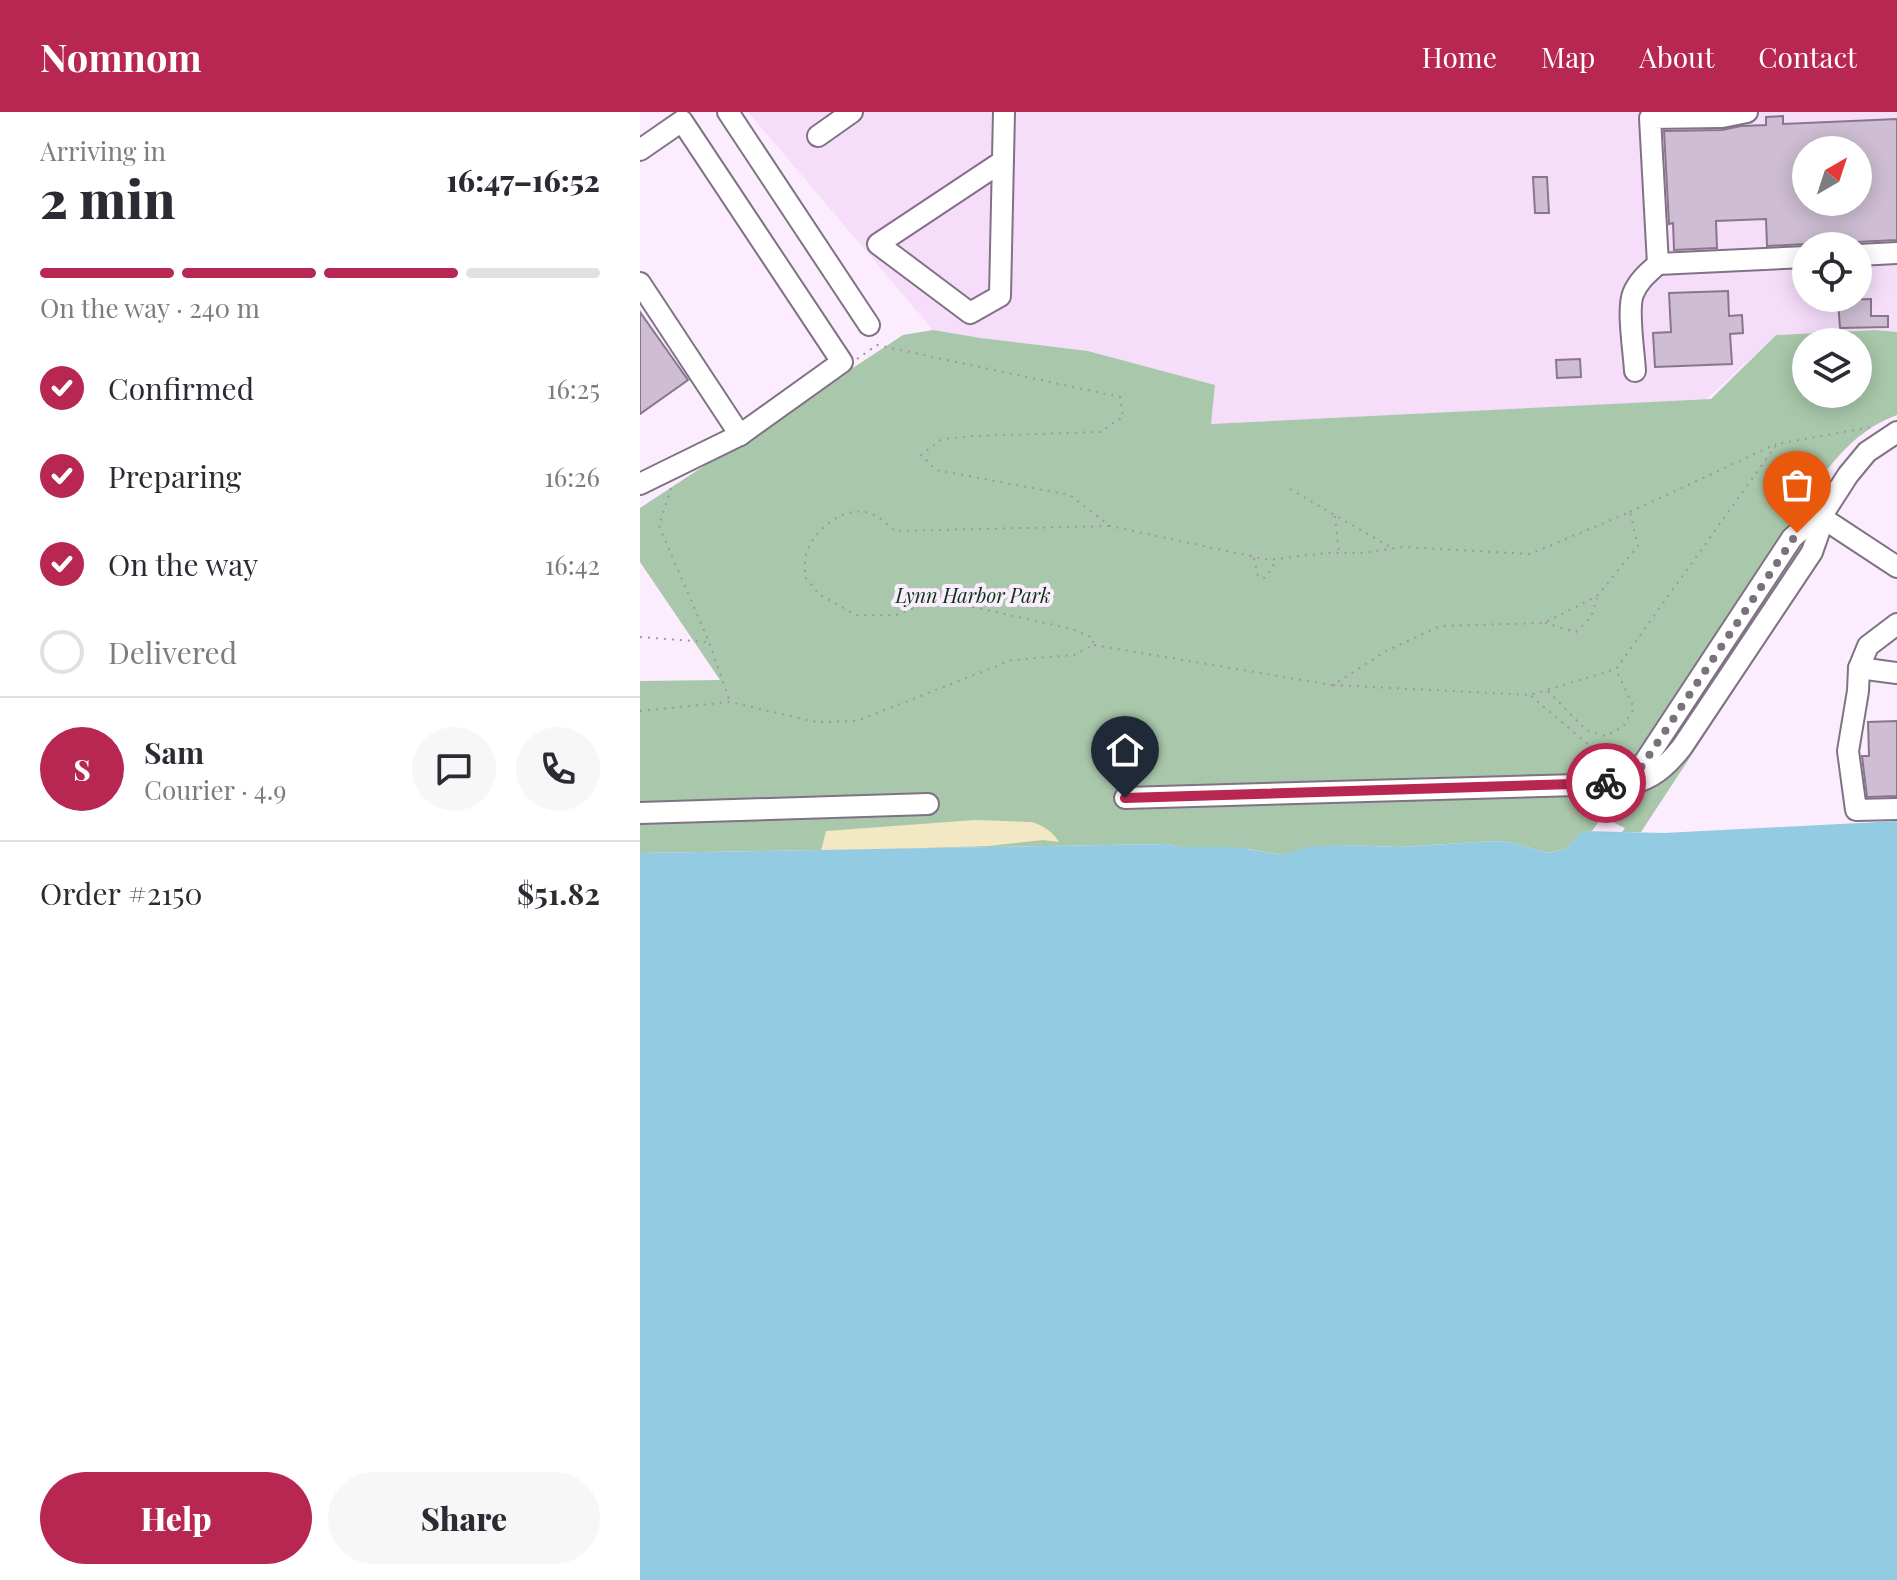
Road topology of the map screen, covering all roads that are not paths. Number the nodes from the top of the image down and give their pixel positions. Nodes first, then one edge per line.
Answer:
1 (728, 112) edge
2 (852, 112) edge
3 (1004, 112) edge
4 (1747, 112) edge
5 (1650, 115) edge
6 (818, 136) dead end
7 (640, 150) edge
8 (1003, 161) junction
9 (1897, 253) edge
10 (1872, 254) edge
11 (1792, 258) edge
12 (1658, 264) junction
13 (640, 283) edge
14 (869, 325) dead end
15 (1635, 371) dead end
16 (1889, 428) edge
17 (740, 435) junction
18 (640, 484) edge
19 (1821, 517) junction
20 (1897, 567) edge
21 (1897, 624) edge
22 (1859, 668) junction
23 (1897, 673) edge
24 (1125, 798) dead end
25 (928, 804) dead end
26 (1897, 809) edge
27 (640, 813) edge

1 - 14 street
2 - 6 street
3 - 8 street
4 - 5 street
5 - 12 street
7 - 17 street
8 - 8 street
9 - 10 street
11 - 12 street
12 - 15 street
13 - 17 street
16 - 19 street
17 - 18 street
19 - 20 street
19 - 24 street
21 - 22 street
22 - 23 street
22 - 26 street
25 - 27 street

